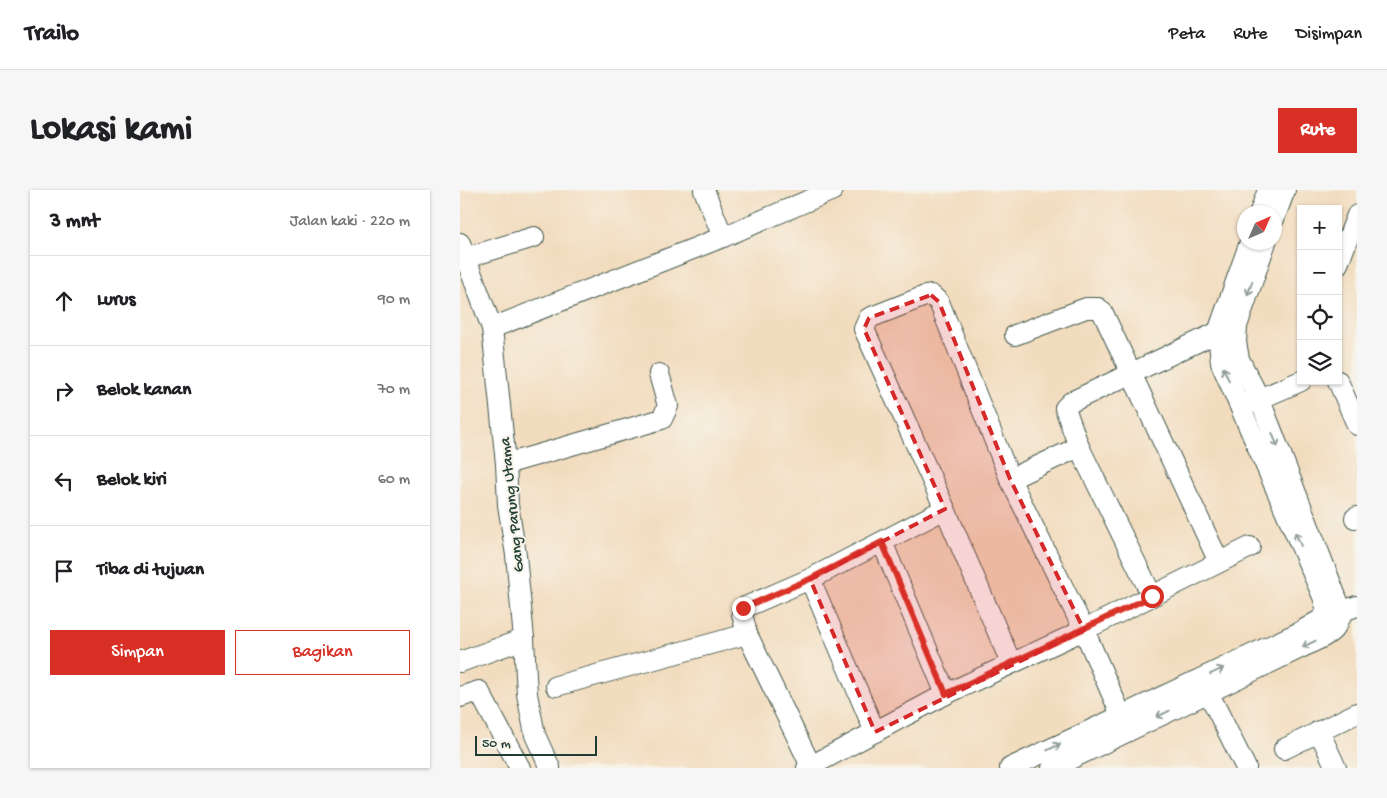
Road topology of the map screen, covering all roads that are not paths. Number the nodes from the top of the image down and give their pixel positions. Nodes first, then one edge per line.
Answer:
1 (704, 190) edge
2 (833, 190) edge
3 (1268, 190) edge
4 (1285, 190) edge
5 (1263, 205) edge
6 (1279, 205) edge
7 (1357, 215) edge
8 (534, 236) dead end
9 (723, 237) junction
10 (1247, 250) edge
11 (1263, 250) edge
12 (463, 251) edge
13 (1346, 260) edge
14 (492, 328) junction
15 (1218, 332) junction
16 (1015, 335) dead end
17 (1132, 372) junction
18 (659, 374) dead end
19 (1297, 383) edge
20 (1340, 385) edge
21 (1250, 403) junction
22 (1357, 425) edge
23 (1079, 447) junction
24 (506, 464) junction
25 (1010, 479) junction
26 (946, 509) junction
27 (882, 542) junction
28 (1250, 547) dead end
29 (1219, 562) junction
30 (810, 579) junction
31 (1152, 596) junction
32 (1341, 612) edge
33 (1084, 630) junction
34 (747, 634) junction
35 (524, 639) junction
36 (460, 662) edge
37 (1011, 663) junction
38 (556, 686) dead end
39 (1208, 692) junction
40 (946, 694) junction
41 (460, 697) edge
42 (1357, 713) edge
43 (1125, 723) junction
44 (875, 732) junction
45 (1319, 732) junction
46 (1284, 749) dead end
47 (809, 767) edge
48 (520, 768) edge
49 (550, 768) edge
50 (1010, 768) edge
51 (1052, 768) edge
52 (1246, 768) edge
53 (1336, 768) edge

1 - 9 street
2 - 9 street
3 - 5 street
4 - 6 street
7 - 13 street
8 - 12 street
9 - 14 street
10 - 15 street
11 -> 21 street
12 - 14 street, Gang Parung Utama
14 - 24 street, Gang Parung Utama
15 - 17 street
21 -> 15 street
16 - 17 street
17 - 23 street
17 - 29 street
18 - 24 street
19 - 21 street
20 - 22 street
21 - 32 street
23 - 25 street
23 - 31 street
24 - 35 street, Gang Parung Utama
25 - 26 street
25 - 33 street
26 - 27 street
26 - 37 street
27 - 30 street
27 - 40 street
28 - 29 street
29 - 31 street
30 - 34 street
30 - 44 street
31 - 33 street
32 -> 39 street
43 -> 32 street
33 - 37 street
33 - 43 street
34 - 38 street
34 - 47 street
35 - 36 street
35 - 49 street, Gang Parung Utama
37 - 40 street
39 -> 43 street
39 - 52 street
40 - 44 street
41 - 48 street
42 - 45 street
50 -> 43 street
43 - 51 street
44 - 47 street
45 - 46 street
45 - 53 street

